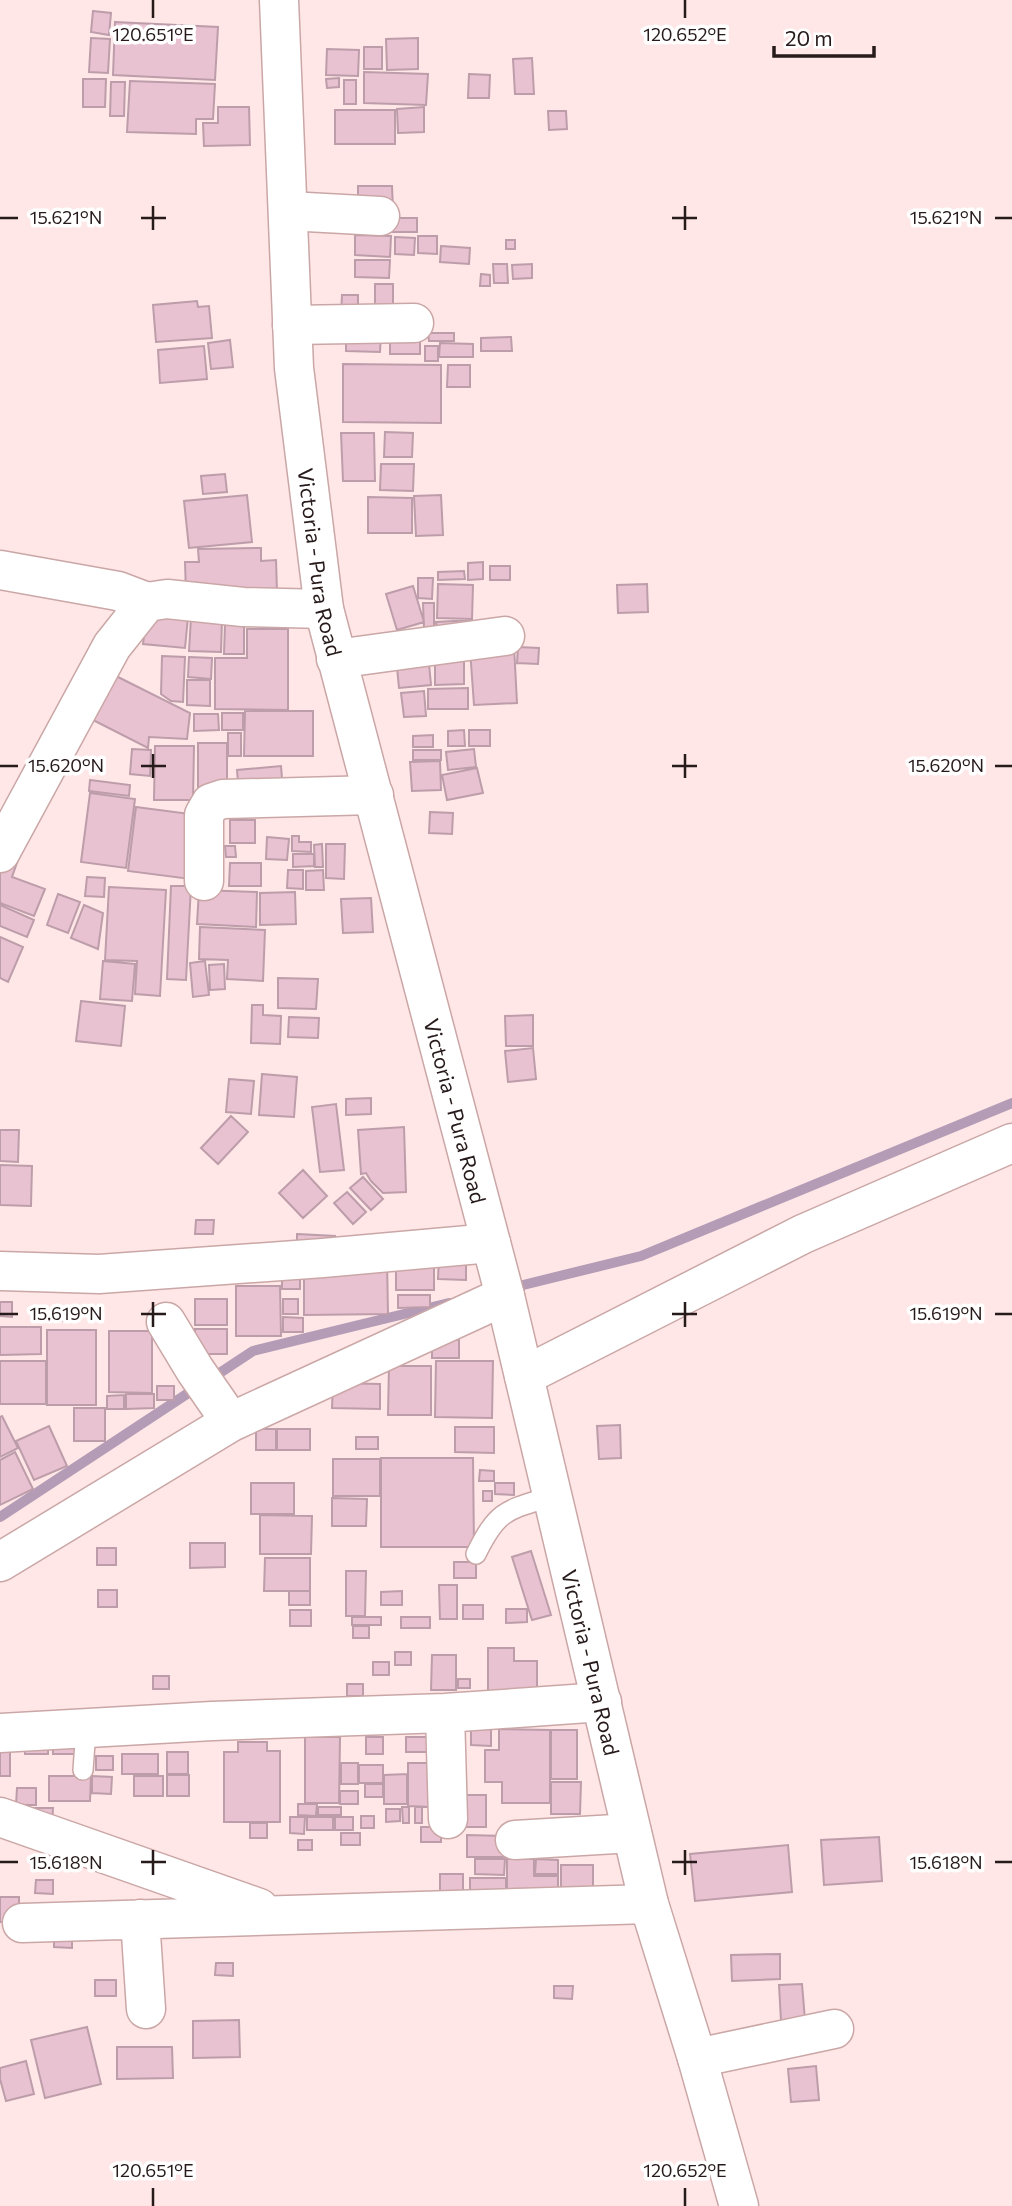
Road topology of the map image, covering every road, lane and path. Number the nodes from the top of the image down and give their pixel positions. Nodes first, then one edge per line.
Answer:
1 (279, 0) edge
2 (288, 211) junction
3 (380, 216) dead end
4 (414, 323) dead end
5 (292, 325) junction
6 (0, 570) edge
7 (146, 602) junction
8 (324, 610) junction
9 (505, 636) dead end
10 (336, 659) junction
11 (374, 795) junction
12 (0, 853) edge
13 (204, 881) dead end
14 (1012, 1143) edge
15 (491, 1243) junction
16 (0, 1271) edge
17 (505, 1296) junction
18 (166, 1322) dead end
19 (524, 1376) junction
20 (231, 1422) junction
21 (553, 1496) junction
22 (476, 1554) dead end
23 (0, 1561) edge
24 (602, 1702) junction
25 (444, 1713) junction
26 (86, 1729) junction
27 (0, 1733) edge
28 (83, 1770) dead end
29 (0, 1817) edge
30 (448, 1819) dead end
31 (632, 1833) junction
32 (515, 1840) dead end
33 (649, 1903) junction
34 (280, 1915) junction
35 (140, 1919) junction
36 (22, 1923) dead end
37 (146, 2009) dead end
38 (834, 2029) dead end
39 (697, 2058) junction
40 (739, 2206) edge

1 - 2 street, Victoria - Pura Road
2 - 3 street
2 - 5 street, Victoria - Pura Road
4 - 5 street
5 - 8 street, Victoria - Pura Road
6 - 7 street
7 - 8 street
7 - 12 street
8 - 10 street, Victoria - Pura Road
9 - 10 street
10 - 11 street, Victoria - Pura Road
11 - 13 street
11 - 15 street, Victoria - Pura Road
14 - 19 street
15 - 16 street
15 - 17 street, Victoria - Pura Road
17 - 19 street, Victoria - Pura Road
17 - 20 street
18 - 20 street
19 - 21 street, Victoria - Pura Road
20 - 23 street
21 - 22 lane
21 - 24 street, Victoria - Pura Road
24 - 25 street
24 - 31 street, Victoria - Pura Road
25 - 26 street
25 - 30 street
26 - 27 street
26 - 28 lane
29 - 34 street
31 - 32 street
31 - 33 street, Victoria - Pura Road
33 - 34 street
33 - 39 street, Victoria - Pura Road
34 - 35 street
35 - 36 street
35 - 37 street
38 - 39 street
39 - 40 street, Victoria - Pura Road

